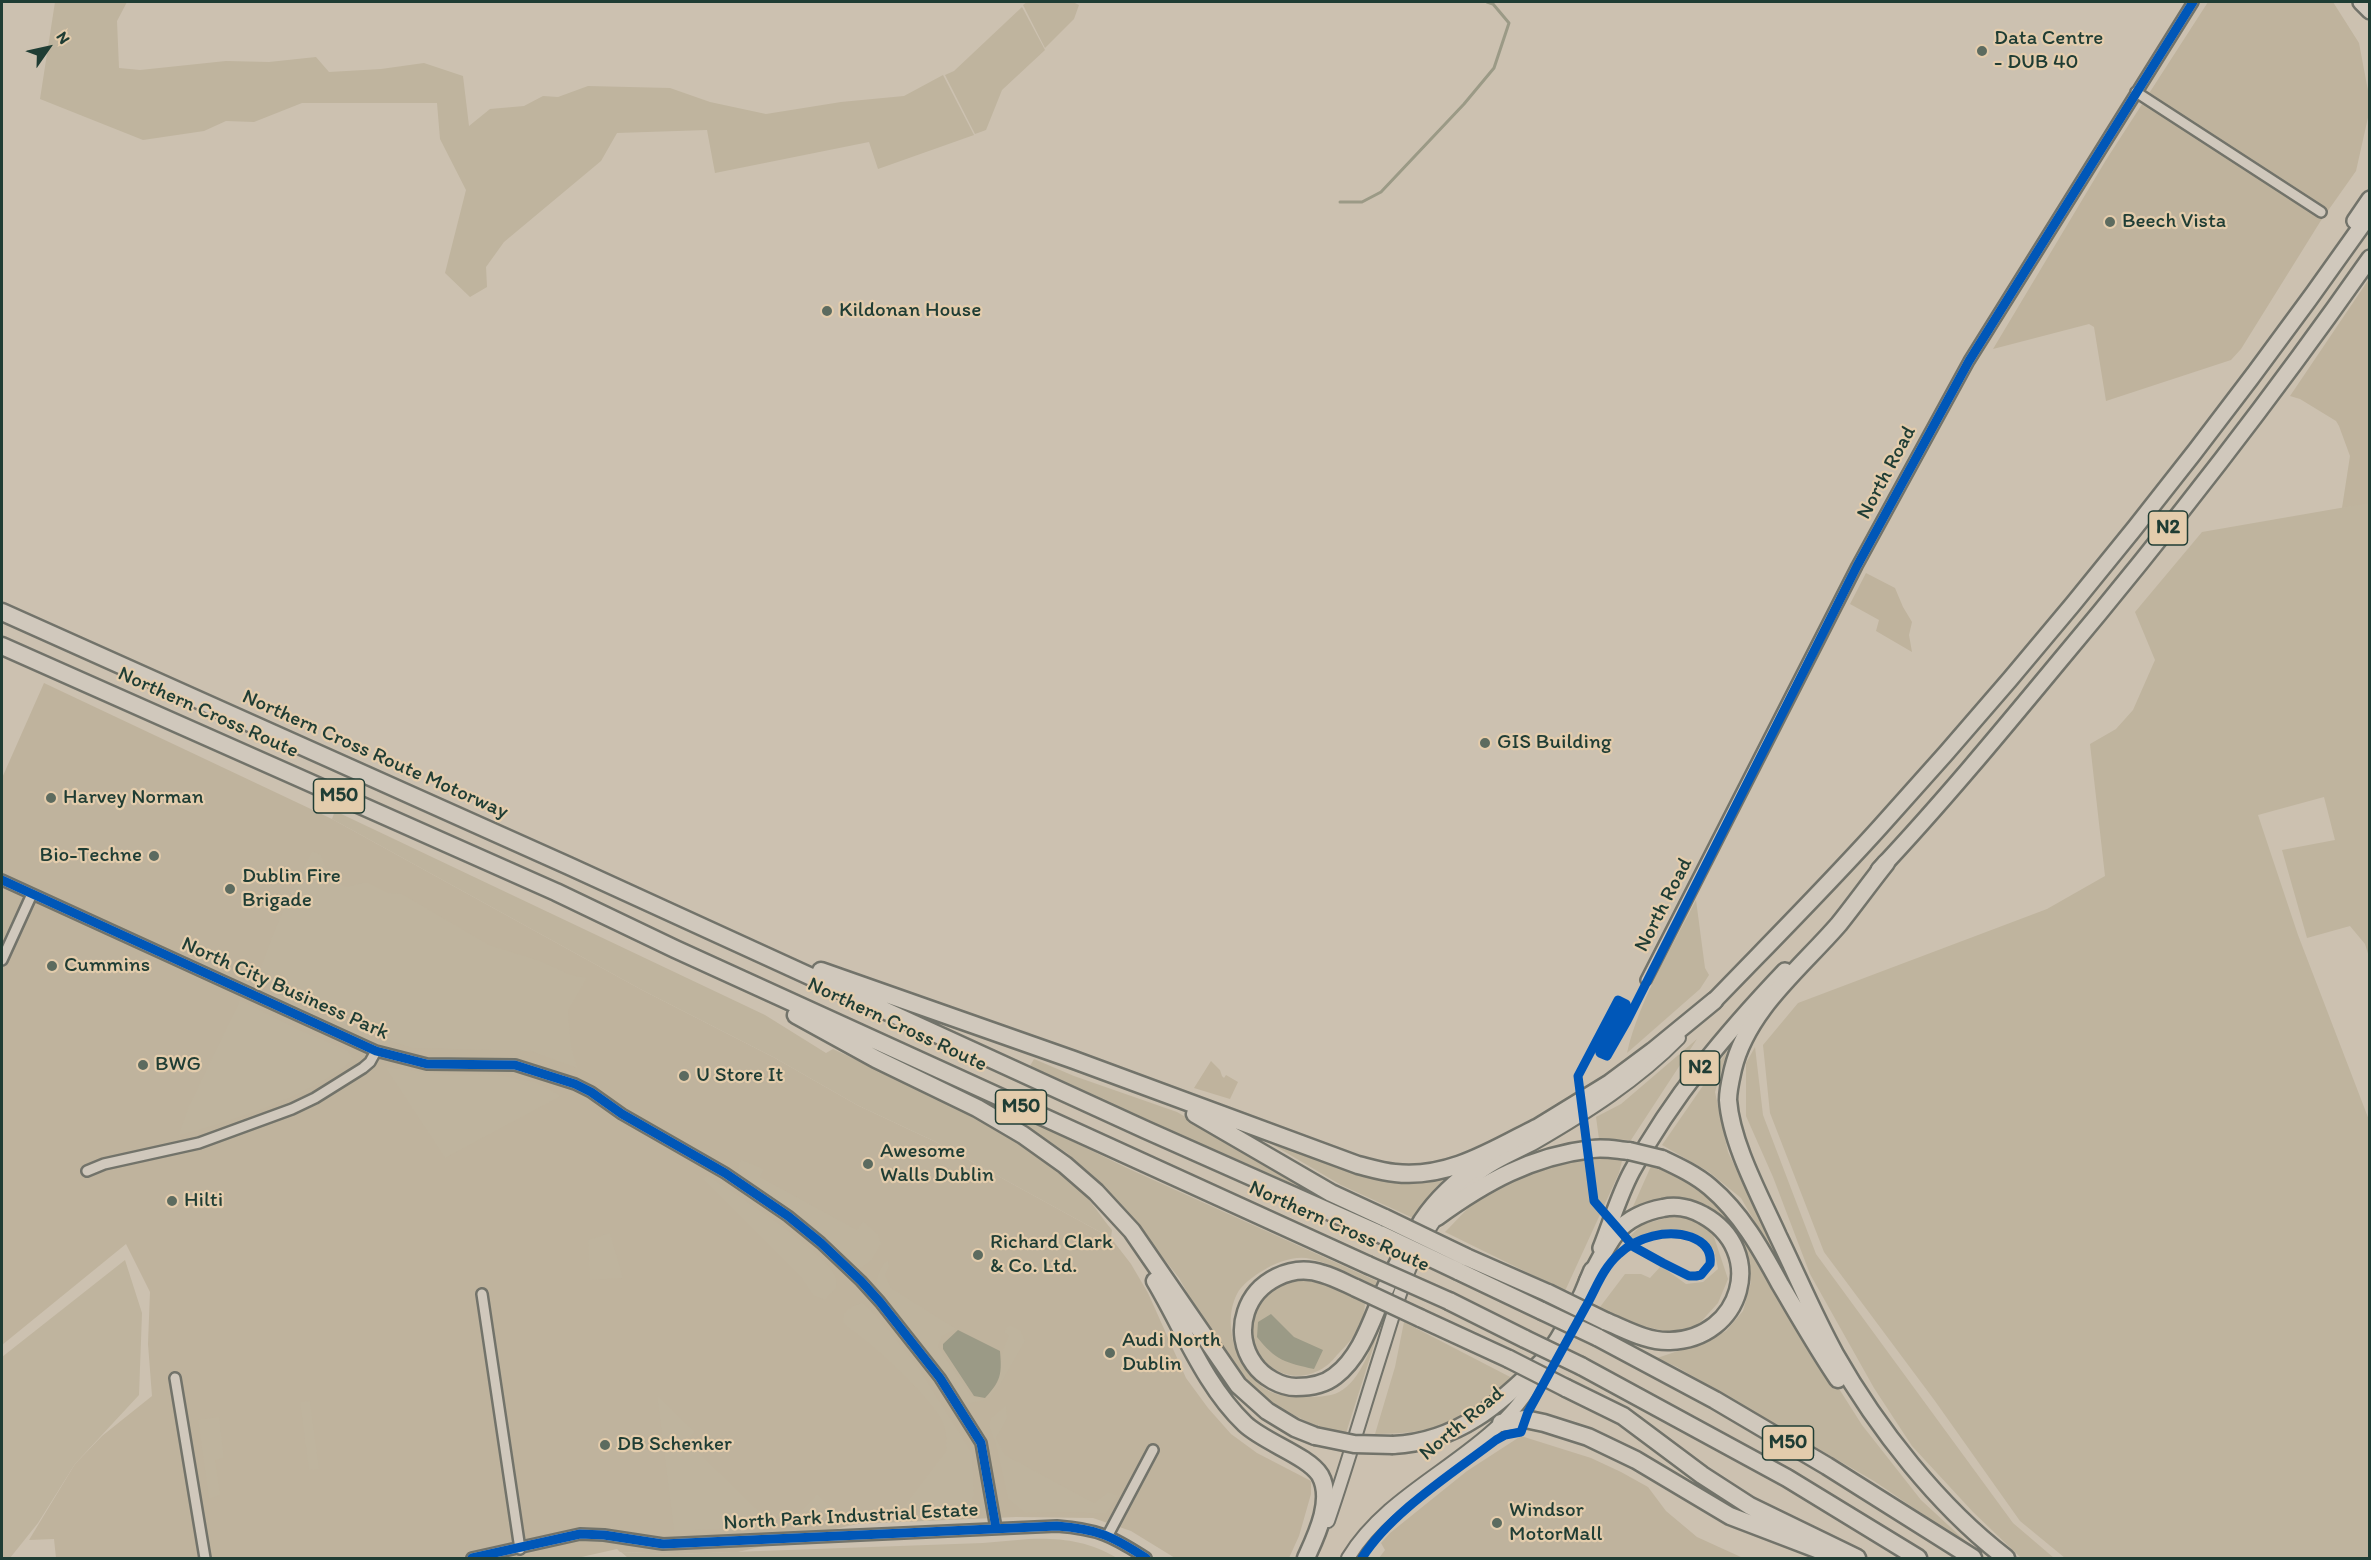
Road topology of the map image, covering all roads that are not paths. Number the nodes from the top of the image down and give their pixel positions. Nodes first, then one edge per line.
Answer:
1 (2193, 2) edge
2 (2361, 2) edge
3 (2370, 12) edge
4 (2136, 92) junction
5 (2370, 199) edge
6 (2322, 212) dead end
7 (2370, 214) edge
8 (2370, 258) edge
9 (2307, 300) junction
10 (2, 612) edge
11 (2, 646) edge
12 (1886, 862) junction
13 (2, 880) edge
14 (32, 894) junction
15 (730, 939) junction
16 (675, 949) junction
17 (2, 960) edge
18 (1647, 980) dead end
19 (1714, 1001) junction
20 (376, 1051) junction
21 (1121, 1079) junction
22 (1536, 1128) junction
23 (87, 1171) dead end
24 (1115, 1213) junction
25 (1430, 1219) junction
26 (1383, 1226) junction
27 (1462, 1264) junction
28 (1588, 1281) junction
29 (482, 1294) dead end
30 (1544, 1360) junction
31 (176, 1378) dead end
32 (1501, 1423) junction
33 (1153, 1450) dead end
34 (996, 1528) junction
35 (1108, 1534) junction
36 (520, 1549) junction
37 (205, 1558) edge
38 (472, 1558) edge
39 (1146, 1558) edge
40 (1306, 1558) edge
41 (1312, 1558) edge
42 (1348, 1558) edge
43 (1840, 1558) edge
44 (1857, 1558) edge
45 (1918, 1558) edge
46 (1973, 1558) edge
47 (1994, 1558) edge
48 (2006, 1558) edge

1 - 4 street, North Road
2 - 3 highway
4 - 6 street
4 - 18 street, North Road
5 - 9 highway
7 - 9 highway, N2
8 - 12 highway, N2
9 - 19 highway, N2
10 - 15 highway, Northern Cross Route Motorway / M50
11 - 16 highway, Northern Cross Route / M50
12 - 28 highway, North Road / N2
12 - 48 highway
13 - 14 street, North City Business Park
14 - 17 street
14 - 20 street, North City Business Park
15 - 21 highway
15 - 26 highway, Northern Cross Route / M50
16 - 24 highway
16 - 45 highway, Northern Cross Route / M50, bridge
19 - 22 highway
19 - 25 main road
20 - 23 street, North City Business Park
20 - 34 street, North City Business Park
21 - 22 highway
21 - 26 highway
22 - 25 highway
24 - 30 highway, bridge
24 - 40 highway
25 - 41 main road
25 - 44 highway, bridge
25 - 47 highway, bridge
26 - 27 highway, bridge
27 - 28 highway, bridge
27 - 46 highway, Northern Cross Route / M50, bridge
28 - 30 highway, North Road / N2
29 - 36 street
30 - 32 main road, North Road
31 - 37 street
32 - 42 main road, North Road
32 - 43 highway
33 - 35 street
34 - 35 street, North Park Industrial Estate
34 - 36 street, North Park Industrial Estate
35 - 39 street, North Park Industrial Estate
36 - 38 street, North Park Industrial Estate

